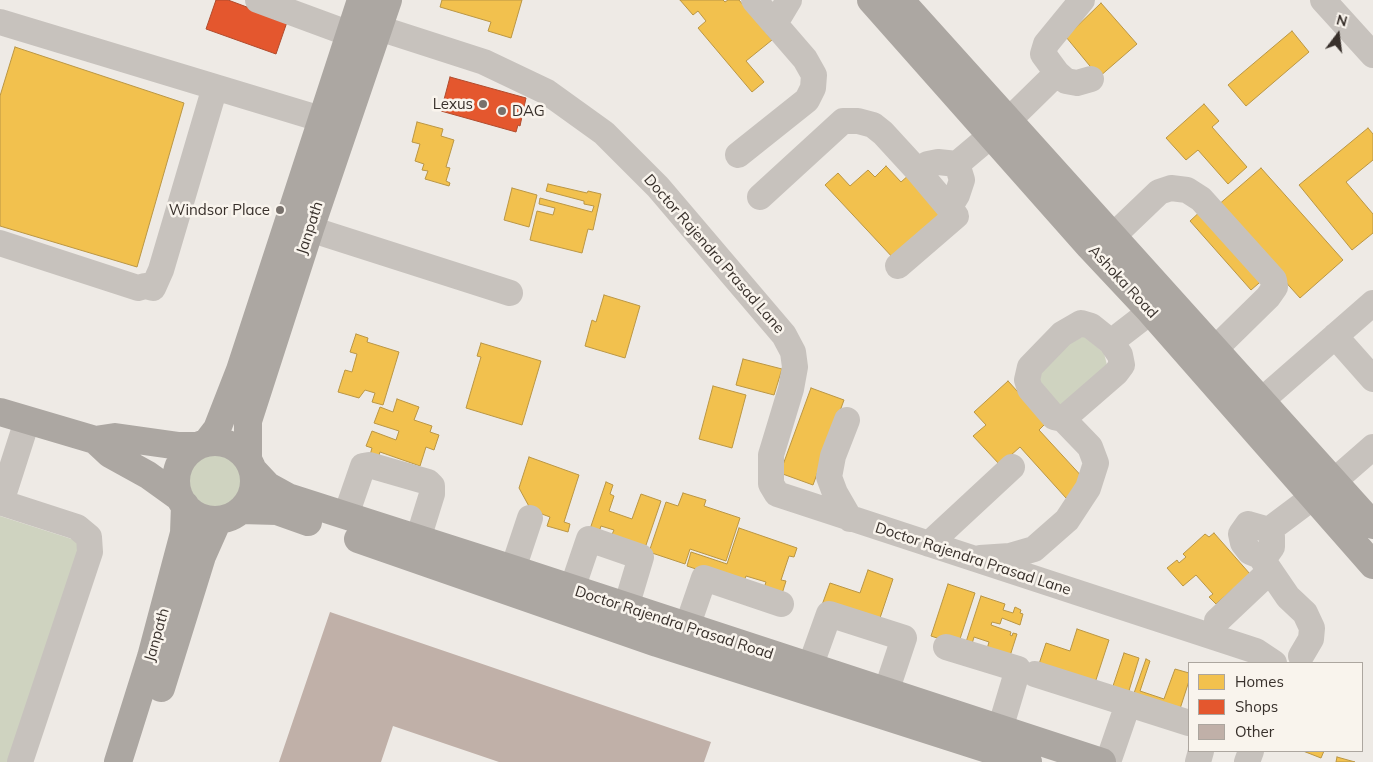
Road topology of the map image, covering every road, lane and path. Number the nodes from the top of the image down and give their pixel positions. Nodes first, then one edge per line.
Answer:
1 (258, 0) edge
2 (388, 0) edge
3 (754, 0) edge
4 (789, 0) edge
5 (871, 0) edge
6 (900, 0) edge
7 (1082, 0) edge
8 (1323, 0) edge
9 (361, 20) edge
10 (772, 21) junction
11 (0, 22) edge
12 (1373, 55) edge
13 (1057, 73) junction
14 (1091, 79) dead end
15 (215, 86) junction
16 (324, 120) junction
17 (999, 128) junction
18 (738, 155) dead end
19 (957, 164) junction
20 (917, 170) junction
21 (760, 197) dead end
22 (950, 208) junction
23 (310, 228) junction
24 (1113, 236) junction
25 (0, 243) edge
26 (898, 266) dead end
27 (510, 294) dead end
28 (1373, 303) edge
29 (1159, 304) junction
30 (1335, 336) junction
31 (1111, 342) junction
32 (1215, 349) junction
33 (1373, 379) edge
34 (1261, 401) junction
35 (0, 412) edge
36 (1063, 419) junction
37 (847, 420) dead end
38 (27, 421) junction
39 (95, 440) junction
40 (202, 444) junction
41 (1373, 447) edge
42 (250, 464) junction
43 (1012, 467) dead end
44 (1323, 490) junction
45 (0, 502) edge
46 (182, 502) junction
47 (230, 515) junction
48 (346, 515) junction
49 (530, 518) dead end
50 (850, 519) junction
51 (1373, 525) edge
52 (418, 539) junction
53 (929, 544) junction
54 (972, 559) junction
55 (1265, 563) junction
56 (1373, 566) edge
57 (513, 569) junction
58 (572, 589) junction
59 (781, 604) dead end
60 (626, 607) junction
61 (1217, 621) dead end
62 (687, 627) junction
63 (946, 648) dead end
64 (1301, 656) dead end
65 (1272, 662) edge
66 (810, 667) junction
67 (1035, 674) dead end
68 (886, 692) junction
69 (1128, 704) junction
70 (1188, 723) edge
71 (1000, 729) junction
72 (20, 762) edge
73 (118, 762) edge
74 (136, 762) edge
75 (1028, 762) edge
76 (1102, 762) edge
77 (1108, 762) edge

1 - 9 street, Doctor Rajendra Prasad Lane
2 - 9 main road, Janpath
3 - 10 street
4 - 10 street
5 - 17 main road, Ashoka Road
6 - 17 main road, Ashoka Road
7 - 13 street
8 - 12 street
9 - 16 main road, Janpath
9 - 23 main road, Janpath
9 - 50 street, Doctor Rajendra Prasad Lane
10 - 18 street
11 - 15 street
13 - 14 street
13 - 17 street
15 - 16 street
15 - 25 street
16 - 40 main road, Janpath
17 - 19 street
17 - 24 main road, Ashoka Road
17 - 29 main road, Ashoka Road
19 - 20 street
19 - 22 street
20 - 21 street
20 - 22 street
22 - 26 street
23 - 27 street
23 - 42 main road, Janpath
24 - 29 main road, Ashoka Road
24 - 32 street
28 - 30 street
29 - 31 street
29 - 32 main road, Ashoka Road
29 - 44 main road, Ashoka Road
30 - 33 street
30 - 34 street
31 - 36 street
31 - 36 street
32 - 34 main road, Ashoka Road
34 - 44 main road, Ashoka Road
35 - 38 main road
36 - 54 street
37 - 50 street
38 - 39 main road
38 - 45 street
39 - 40 main road
39 - 46 main road
40 - 42 main road
40 - 46 main road
41 - 44 street
42 - 47 main road
42 - 48 main road, Doctor Rajendra Prasad Road
43 - 53 street
44 - 51 main road, Ashoka Road
44 - 55 street
44 - 56 main road, Ashoka Road
45 - 72 street
46 - 47 main road
46 - 73 main road, Janpath
47 - 74 main road, Janpath
47 - 75 main road, Doctor Rajendra Prasad Road
48 - 52 main road, Doctor Rajendra Prasad Road
48 - 52 street
49 - 57 street
50 - 53 street, Doctor Rajendra Prasad Lane
52 - 57 main road, Doctor Rajendra Prasad Road
53 - 54 street, Doctor Rajendra Prasad Lane
54 - 65 street, Doctor Rajendra Prasad Lane
55 - 61 street
55 - 64 street
57 - 58 main road, Doctor Rajendra Prasad Road
58 - 60 main road, Doctor Rajendra Prasad Road
58 - 60 street
59 - 62 street
60 - 62 main road, Doctor Rajendra Prasad Road
62 - 66 main road, Doctor Rajendra Prasad Road
63 - 71 street
66 - 68 main road, Doctor Rajendra Prasad Road
66 - 68 street
67 - 69 street
68 - 71 main road, Doctor Rajendra Prasad Road
69 - 70 street
69 - 77 street
71 - 76 main road, Doctor Rajendra Prasad Road

